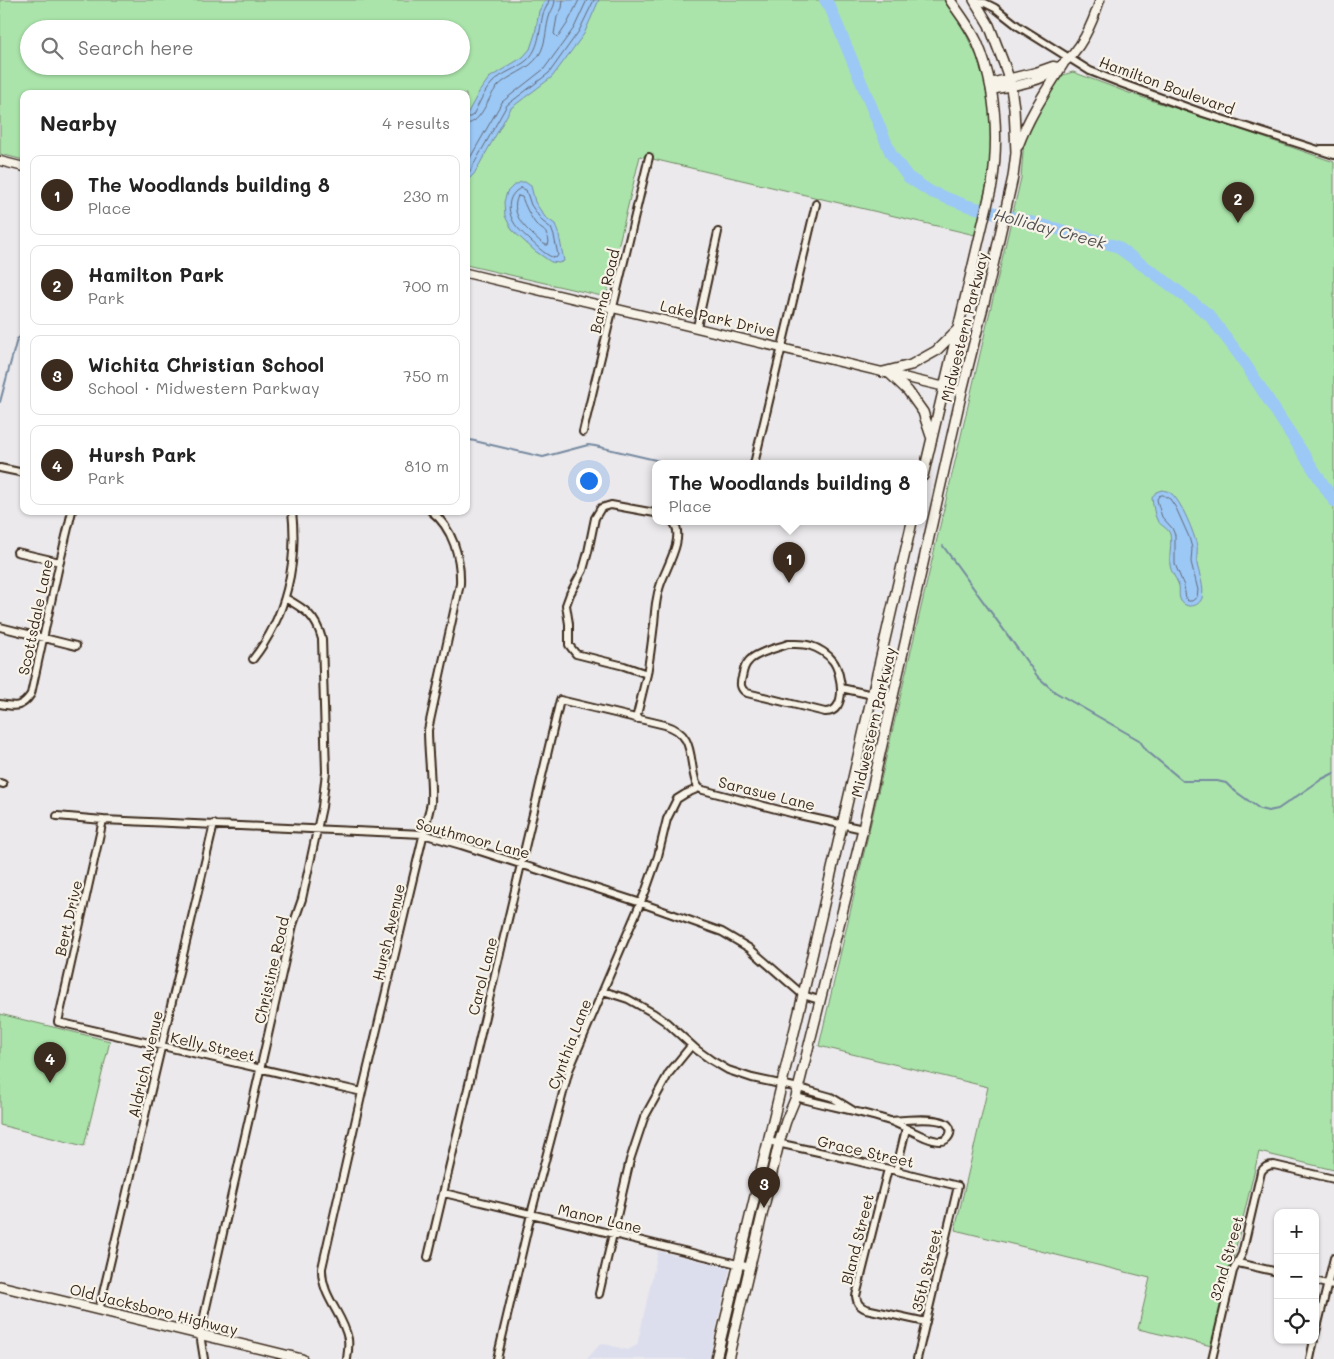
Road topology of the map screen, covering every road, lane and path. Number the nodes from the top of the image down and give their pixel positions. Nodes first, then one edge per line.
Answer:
1 (950, 0) edge
2 (1100, 0) edge
3 (975, 1) edge
4 (1063, 63) junction
5 (1010, 82) junction
6 (990, 86) junction
7 (1334, 148) edge
8 (1314, 149) junction
9 (1016, 153) junction
10 (1334, 155) edge
11 (649, 156) dead end
12 (0, 161) edge
13 (20, 166) edge
14 (816, 204) dead end
15 (718, 232) dead end
16 (470, 273) edge
17 (613, 308) junction
18 (697, 327) junction
19 (957, 330) junction
20 (782, 348) junction
21 (886, 373) junction
22 (943, 386) junction
23 (962, 391) junction
24 (583, 432) dead end
25 (932, 437) junction
26 (755, 460) edge
27 (927, 460) edge
28 (0, 468) edge
29 (20, 472) edge
30 (652, 512) edge
31 (71, 515) edge
32 (292, 515) edge
33 (435, 515) edge
34 (676, 525) edge
35 (911, 525) edge
36 (17, 552) dead end
37 (60, 562) junction
38 (285, 598) junction
39 (0, 627) edge
40 (43, 638) junction
41 (76, 646) dead end
42 (253, 660) dead end
43 (647, 674) junction
44 (841, 688) junction
45 (873, 692) junction
46 (560, 700) joint
47 (0, 704) edge
48 (636, 718) junction
49 (883, 738) junction
50 (699, 788) junction
51 (57, 816) dead end
52 (103, 820) junction
53 (214, 824) junction
54 (843, 824) junction
55 (317, 829) junction
56 (863, 829) junction
57 (423, 834) junction
58 (521, 864) junction
59 (641, 903) junction
60 (603, 991) junction
61 (803, 995) junction
62 (819, 1000) junction
63 (58, 1022) joint
64 (691, 1046) junction
65 (162, 1047) junction
66 (261, 1070) junction
67 (782, 1084) junction
68 (362, 1092) junction
69 (798, 1092) junction
70 (892, 1121) junction
71 (906, 1129) junction
72 (768, 1141) junction
73 (779, 1144) junction
74 (888, 1169) junction
75 (896, 1171) junction
76 (1334, 1179) edge
77 (958, 1186) joint
78 (444, 1193) junction
79 (531, 1214) junction
80 (612, 1234) junction
81 (428, 1257) dead end
82 (1334, 1258) edge
83 (1238, 1262) junction
84 (739, 1264) junction
85 (750, 1267) junction
86 (1274, 1271) edge
87 (1331, 1285) edge
88 (0, 1286) edge
89 (599, 1294) dead end
90 (100, 1310) junction
91 (926, 1322) junction
92 (1319, 1323) edge
93 (200, 1334) junction
94 (1313, 1344) edge
95 (204, 1359) edge
96 (302, 1359) edge
97 (347, 1359) edge
98 (497, 1359) edge
99 (716, 1359) edge
100 (728, 1359) edge
101 (917, 1359) edge
102 (1212, 1359) edge
103 (1310, 1359) edge

1 - 6 main road, Midwestern Parkway
2 - 4 street
3 - 4 street, Hamilton Boulevard
3 - 5 main road, Midwestern Parkway
4 - 5 street
4 - 8 street, Hamilton Boulevard
4 - 9 main road
5 - 6 street
5 - 9 main road, Midwestern Parkway
6 - 19 main road, Midwestern Parkway
7 - 8 street
8 - 10 street, Hamilton Boulevard
9 - 23 main road, Midwestern Parkway
11 - 17 street, Barna Road
12 - 13 street
14 - 20 street
15 - 18 street
16 - 17 street, Lake Park Drive
17 - 18 street, Lake Park Drive
17 - 24 street, Barna Road
18 - 20 street, Lake Park Drive
19 - 21 main road
19 - 22 main road, Midwestern Parkway
20 - 21 street, Lake Park Drive
20 - 26 street
21 - 22 street, Lake Park Drive
21 - 25 main road
22 - 23 street, Lake Park Drive
22 - 25 main road, Midwestern Parkway
23 - 49 main road, Midwestern Parkway
25 - 27 main road, Midwestern Parkway
28 - 29 street
30 - 43 street
31 - 37 street, Scottsdale Lane
32 - 38 street
33 - 57 street, Hursh Avenue
34 - 43 street
35 - 45 main road, Midwestern Parkway
36 - 37 street
37 - 40 street, Scottsdale Lane
38 - 42 street
38 - 55 street, Christine Road
39 - 40 street
40 - 41 street
40 - 47 street, Scottsdale Lane
43 - 48 street
44 - 44 street
44 - 45 street
45 - 49 street
45 - 54 main road, Midwestern Parkway
46 - 48 street, Sarasue Lane
46 - 58 street, Carol Lane
48 - 50 street, Sarasue Lane
49 - 56 main road, Midwestern Parkway
50 - 54 street, Sarasue Lane
50 - 59 street, Cynthia Lane
51 - 52 street, Southmoor Lane
52 - 53 street, Southmoor Lane
52 - 63 street, Bert Drive
53 - 55 street, Southmoor Lane
53 - 65 street, Aldrich Avenue
54 - 56 street, Sarasue Lane
54 - 61 main road, Midwestern Parkway
55 - 57 street, Southmoor Lane
55 - 66 street, Christine Road
56 - 62 main road, Midwestern Parkway
57 - 58 street, Southmoor Lane
57 - 68 street, Hursh Avenue
58 - 59 street, Southmoor Lane
58 - 78 street, Carol Lane
59 - 60 street, Cynthia Lane
59 - 61 street, Southmoor Lane
60 - 64 street
60 - 79 street, Cynthia Lane
61 - 62 street, Southmoor Lane
61 - 67 main road, Midwestern Parkway
62 - 69 main road, Midwestern Parkway
63 - 65 street, Kelly Street
64 - 67 street
64 - 80 street
65 - 66 street, Kelly Street
65 - 90 street, Aldrich Avenue
66 - 68 street, Kelly Street
66 - 93 street, Christine Road
67 - 69 street
67 - 72 main road, Midwestern Parkway
68 - 97 street, Hursh Avenue
69 - 70 street
69 - 73 main road, Midwestern Parkway
70 - 71 street
70 - 71 street
71 - 75 street
72 - 73 street, Grace Street
72 - 84 main road, Midwestern Parkway
73 - 74 street, Grace Street
73 - 85 main road, Midwestern Parkway
74 - 75 street, Grace Street
74 - 91 street, Bland Street
75 - 77 street, Grace Street
76 - 83 street, 32nd Street
77 - 91 street, 35th Street
78 - 79 street, Manor Lane
78 - 81 street, Carol Lane
79 - 80 street, Manor Lane
79 - 98 street, Cynthia Lane
80 - 84 street, Manor Lane
80 - 89 street
82 - 87 street
83 - 86 street
83 - 102 street, 32nd Street
84 - 85 street, Manor Lane
84 - 99 main road, Midwestern Parkway
85 - 100 main road, Midwestern Parkway
87 - 92 street
88 - 90 main road, Old Jacksboro Highway
90 - 93 main road, Old Jacksboro Highway
91 - 101 street, 35th Street
93 - 95 street, Christine Road
93 - 96 main road, Old Jacksboro Highway
94 - 103 street

